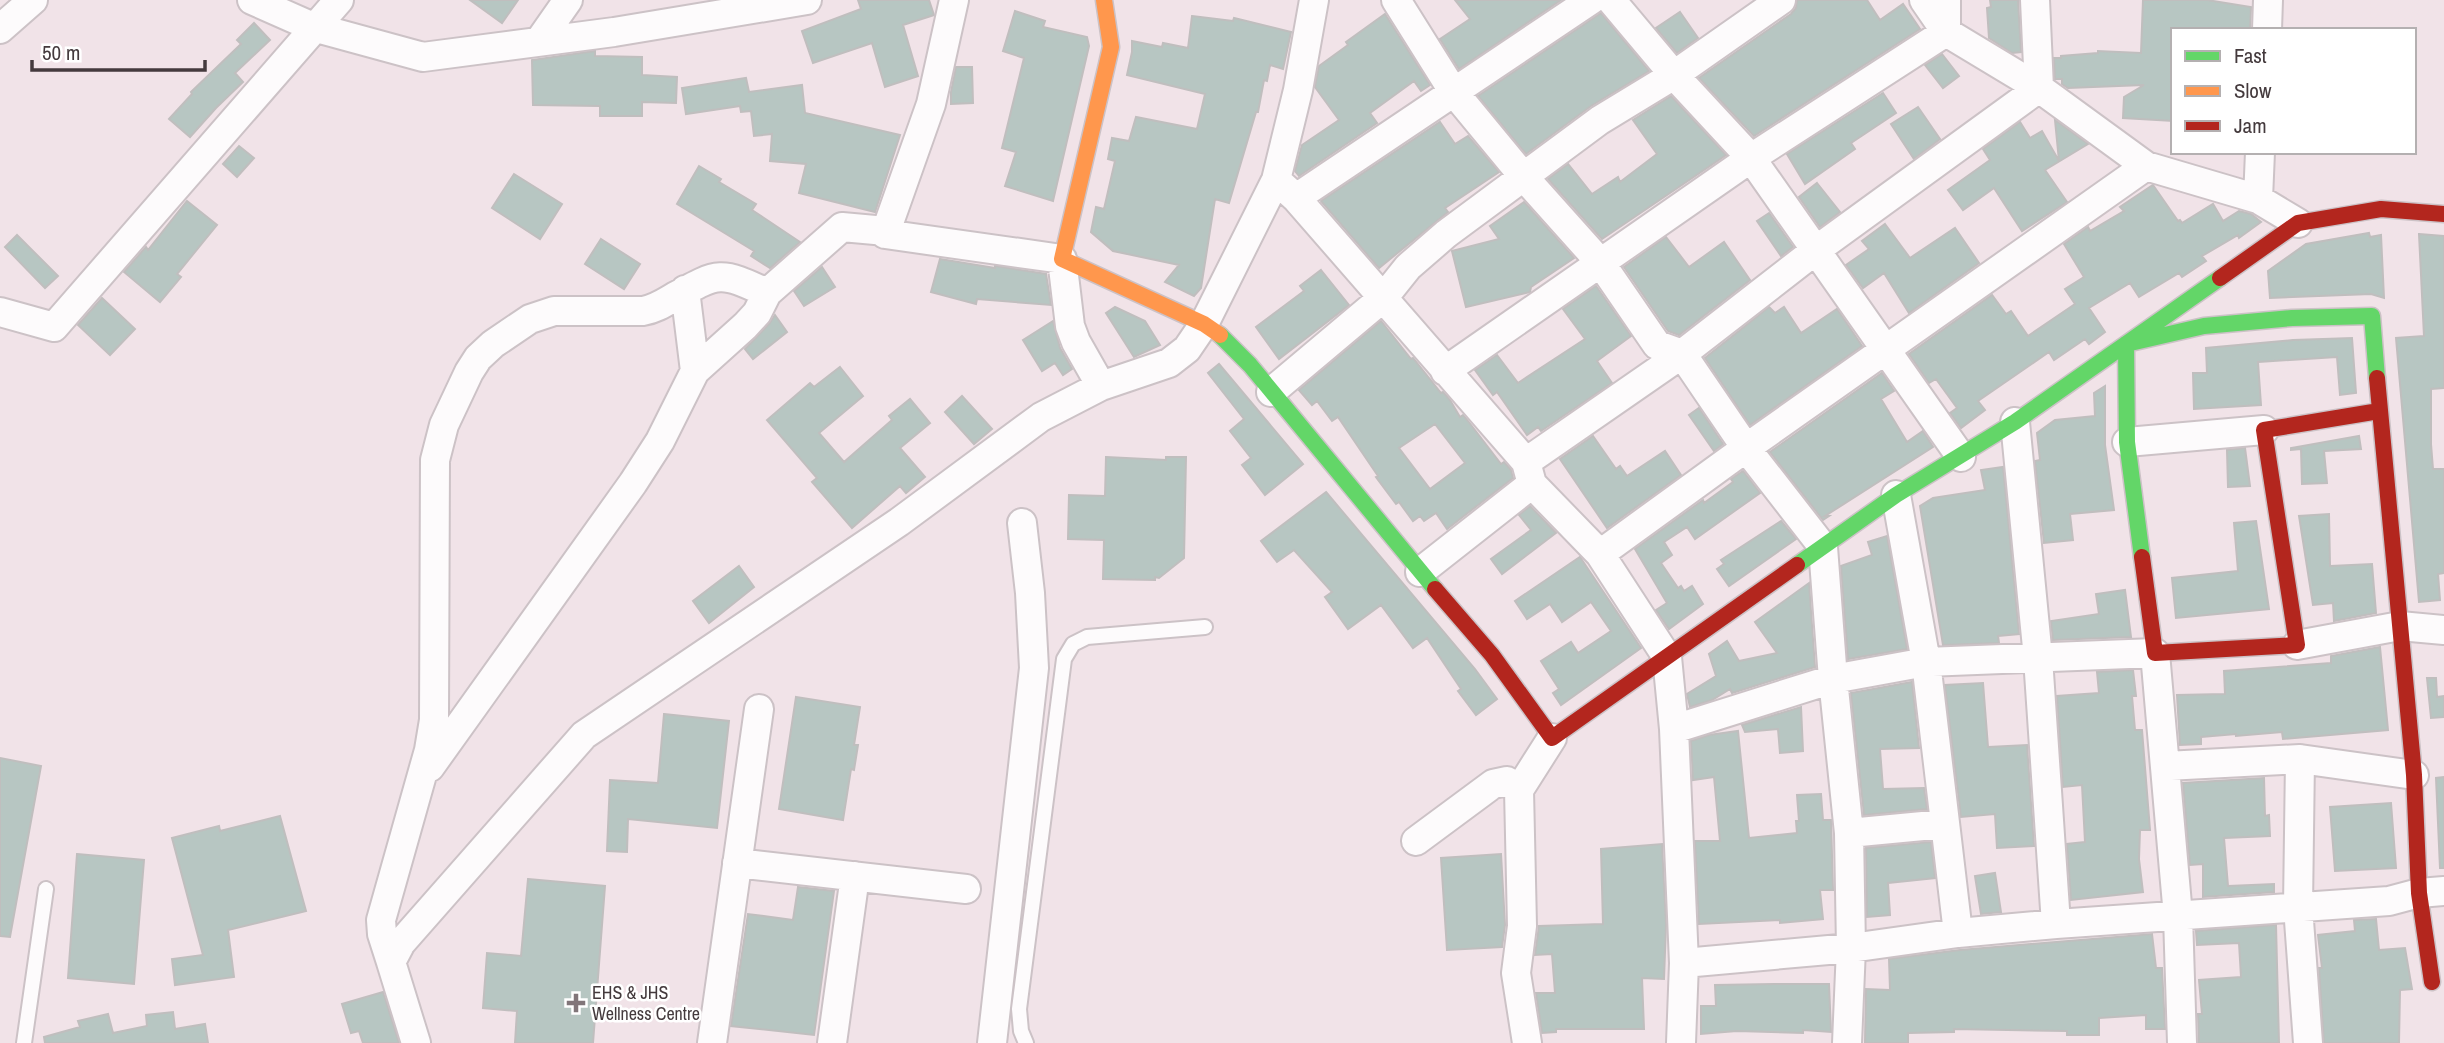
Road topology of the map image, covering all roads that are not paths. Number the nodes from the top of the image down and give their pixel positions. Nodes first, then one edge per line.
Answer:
1 (33, 0) edge
2 (252, 0) edge
3 (339, 0) edge
4 (568, 0) edge
5 (807, 0) edge
6 (954, 0) edge
7 (1104, 0) edge
8 (1314, 0) edge
9 (1396, 0) edge
10 (1591, 0) edge
11 (1611, 0) edge
12 (1781, 0) edge
13 (1924, 0) edge
14 (1946, 0) edge
15 (2035, 0) edge
16 (2268, 0) edge
17 (313, 27) junction
18 (2267, 28) edge
19 (0, 29) edge
20 (1946, 32) junction
21 (540, 40) junction
22 (1674, 75) junction
23 (2039, 88) junction
24 (1453, 92) junction
25 (2260, 154) edge
26 (1751, 158) junction
27 (2146, 166) junction
28 (1524, 177) junction
29 (1286, 189) junction
30 (2258, 199) junction
31 (2444, 214) edge
32 (2298, 223) junction
33 (886, 231) junction
34 (1816, 250) junction
35 (1062, 260) junction
36 (1600, 262) junction
37 (685, 290) junction
38 (767, 293) junction
39 (1384, 297) junction
40 (649, 310) junction
41 (0, 312) edge
42 (1204, 324) junction
43 (691, 337) junction
44 (2126, 344) junction
45 (1885, 352) junction
46 (1682, 354) junction
47 (695, 371) junction
48 (1445, 371) junction
49 (1101, 386) junction
50 (1271, 391) junction
51 (2378, 411) junction
52 (2015, 422) junction
53 (2264, 430) junction
54 (2127, 442) junction
55 (1746, 448) junction
56 (1961, 457) junction
57 (1529, 473) junction
58 (1896, 495) junction
59 (1021, 523) dead end
60 (1823, 547) junction
61 (1600, 554) junction
62 (1420, 572) junction
63 (2400, 626) junction
64 (1205, 627) dead end
65 (2444, 630) edge
66 (2297, 645) junction
67 (2155, 653) junction
68 (1667, 657) junction
69 (2038, 658) junction
70 (1926, 662) junction
71 (1833, 679) junction
72 (760, 709) dead end
73 (1674, 729) junction
74 (1552, 738) junction
75 (2301, 759) junction
76 (2166, 766) junction
77 (2414, 775) junction
78 (421, 779) junction
79 (1519, 790) junction
80 (1944, 824) junction
81 (1849, 833) junction
82 (1416, 841) dead end
83 (737, 863) junction
84 (855, 876) junction
85 (46, 889) dead end
86 (967, 889) dead end
87 (2431, 892) edge
88 (2298, 907) junction
89 (2178, 916) junction
90 (2056, 924) junction
91 (1958, 933) junction
92 (1850, 948) junction
93 (391, 962) junction
94 (1684, 963) junction
95 (2432, 982) dead end
96 (24, 1043) edge
97 (416, 1043) edge
98 (712, 1043) edge
99 (832, 1043) edge
100 (992, 1043) edge
101 (1026, 1043) edge
102 (1527, 1043) edge
103 (1681, 1043) edge
104 (1847, 1043) edge
105 (2182, 1043) edge
106 (2308, 1043) edge

1 - 19 street
2 - 17 street
3 - 17 street
4 - 21 street
5 - 21 street
6 - 33 street
7 - 35 street
8 - 29 street
9 - 24 street
10 - 24 street
11 - 22 street
12 - 22 street
13 - 20 street
14 - 20 street
15 - 23 street
16 - 18 street
17 - 21 street
17 - 41 street
20 - 23 street
20 - 26 street
22 - 26 street
22 - 28 street
23 - 27 street
23 - 34 street
24 - 28 street
24 - 29 street
25 - 30 street
26 - 34 street
26 - 36 street
27 - 30 street
27 - 45 street
28 - 36 street
28 - 39 street
29 - 39 street
29 - 42 street
30 - 32 street
31 - 32 street
32 - 44 street
33 - 35 street
33 - 38 street
34 - 45 street
34 - 46 street
35 - 42 street
35 - 49 street
36 - 46 street
36 - 48 street
37 - 38 street
37 - 40 street
37 - 43 street
38 - 47 street
39 - 48 street
39 - 50 street
40 - 43 street
40 - 78 street
42 - 49 street
42 - 50 street
43 - 47 street
44 - 51 street
44 - 52 street
44 - 54 street
45 - 55 street
45 - 56 street
46 - 55 street
46 - 57 street
47 - 78 street
48 - 57 street
49 - 93 street
50 - 62 street
51 - 53 street
51 - 63 street
52 - 56 street
52 - 69 street
53 - 54 street
53 - 66 street
54 - 67 street
55 - 60 street
55 - 61 street
56 - 58 street
57 - 61 street
57 - 62 street
58 - 60 street
58 - 70 street
59 - 100 street
60 - 68 street
60 - 71 street
61 - 68 street
62 - 74 street
63 - 65 street
63 - 66 street
63 - 77 street
64 - 101 lane
66 - 67 street
67 - 69 street
67 - 76 street
68 - 73 street
68 - 74 street
69 - 70 street
69 - 90 street
70 - 71 street
70 - 80 street
71 - 73 street
71 - 81 street
72 - 83 street
73 - 94 street
74 - 79 street
75 - 76 street
75 - 77 street
75 - 88 street
76 - 89 street
77 - 87 street
78 - 93 street
79 - 82 street
79 - 102 street
80 - 81 street
80 - 91 street
81 - 92 street
83 - 84 street
83 - 98 street
84 - 86 street
84 - 99 street
85 - 96 lane
87 - 88 street
87 - 95 street
88 - 89 street
88 - 106 street
89 - 90 street
89 - 105 street
90 - 91 street
91 - 92 street
92 - 94 street
92 - 104 street
93 - 97 street
94 - 103 street

